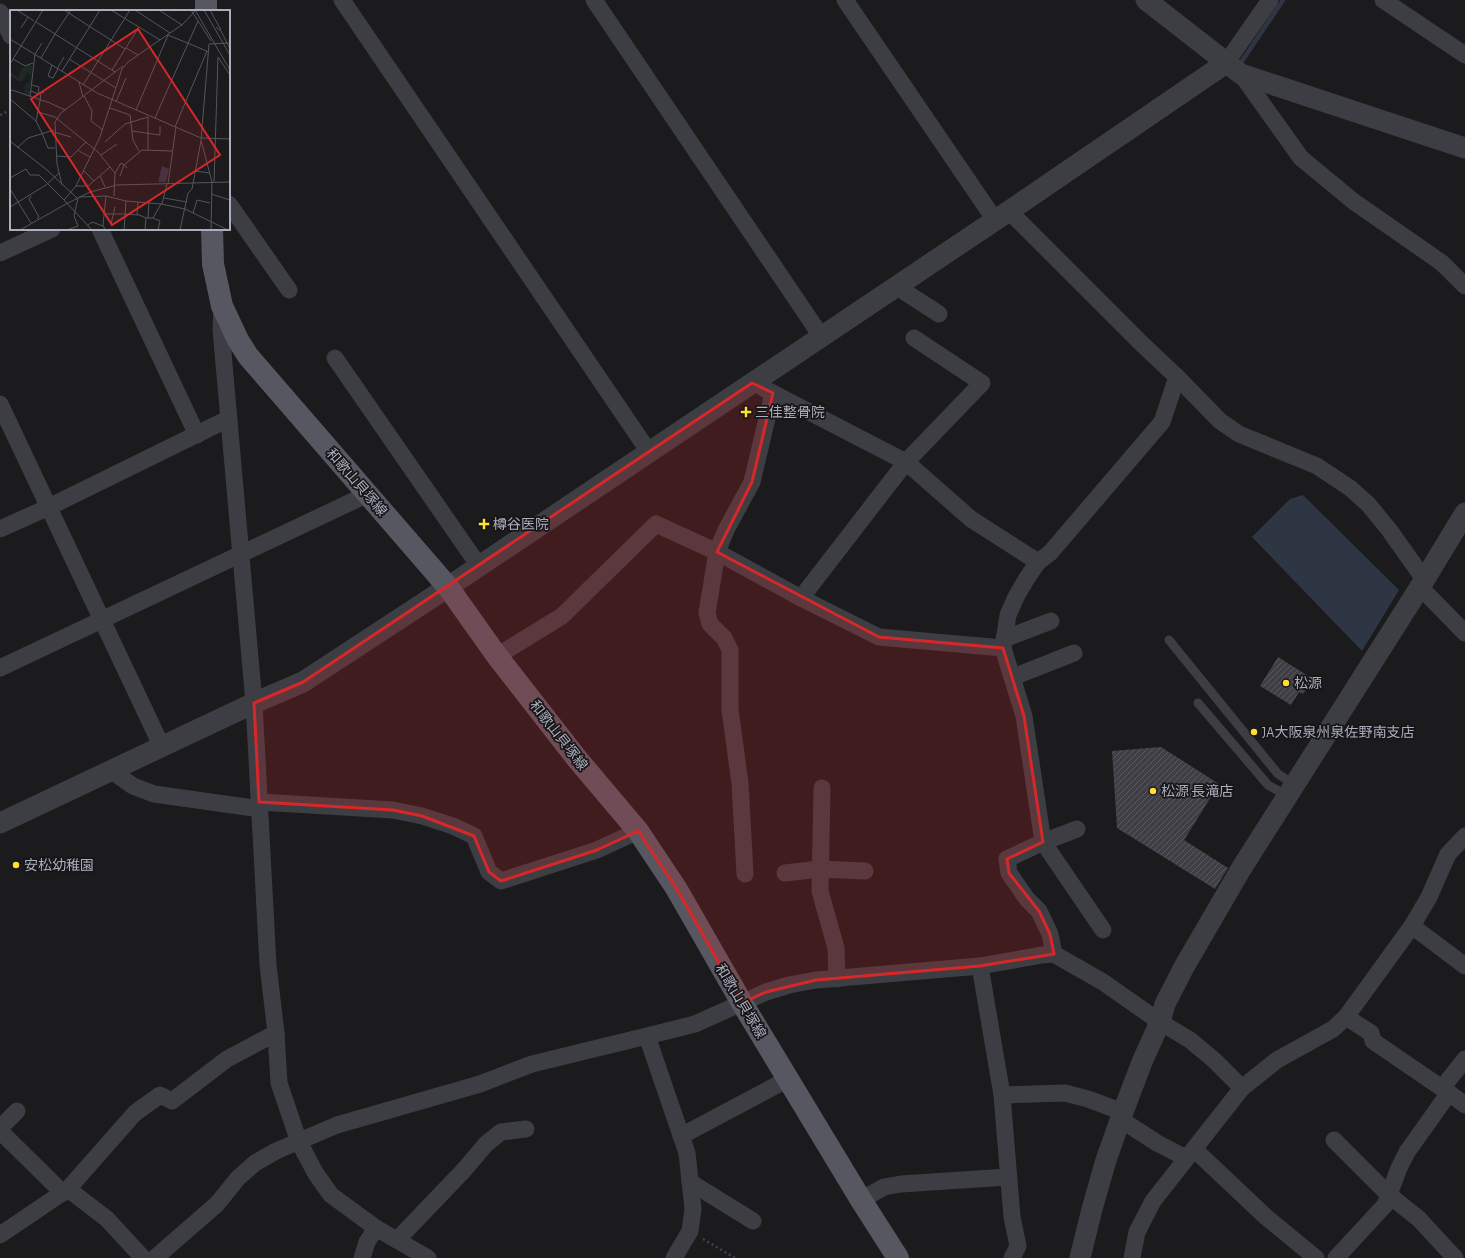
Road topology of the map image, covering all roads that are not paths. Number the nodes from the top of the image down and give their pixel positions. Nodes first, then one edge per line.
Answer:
1 (342, 0) edge
2 (594, 0) edge
3 (845, 0) edge
4 (1146, 0) edge
5 (1270, 0) edge
6 (1383, 0) edge
7 (0, 12) edge
8 (10, 34) edge
9 (1465, 55) edge
10 (1234, 69) junction
11 (1277, 86) junction
12 (1263, 105) junction
13 (1465, 148) edge
14 (230, 205) edge
15 (1002, 216) junction
16 (50, 230) edge
17 (100, 230) edge
18 (212, 230) edge
19 (0, 253) edge
20 (900, 284) junction
21 (1465, 286) edge
22 (288, 290) dead end
23 (222, 306) junction
24 (939, 314) dead end
25 (821, 336) junction
26 (914, 338) dead end
27 (335, 358) dead end
28 (1177, 377) junction
29 (752, 383) junction
30 (773, 392) junction
31 (0, 404) edge
32 (228, 419) junction
33 (197, 435) junction
34 (649, 452) junction
35 (906, 462) junction
36 (368, 494) junction
37 (49, 507) junction
38 (1465, 513) edge
39 (0, 529) edge
40 (717, 552) junction
41 (240, 555) junction
42 (1038, 562) junction
43 (478, 566) junction
44 (1422, 583) junction
45 (448, 587) junction
46 (800, 598) junction
47 (102, 621) junction
48 (1051, 621) dead end
49 (1465, 633) edge
50 (1169, 640) dead end
51 (1004, 643) junction
52 (1074, 653) dead end
53 (497, 656) junction
54 (0, 668) edge
55 (1013, 677) junction
56 (1198, 702) dead end
57 (254, 703) junction
58 (162, 747) junction
59 (112, 771) junction
60 (822, 788) dead end
61 (1291, 790) junction
62 (259, 806) junction
63 (0, 823) edge
64 (1077, 829) dead end
65 (638, 831) junction
66 (1465, 836) edge
67 (1043, 842) junction
68 (820, 869) junction
69 (865, 871) dead end
70 (785, 873) dead end
71 (745, 874) dead end
72 (1412, 926) junction
73 (1103, 930) dead end
74 (1054, 954) junction
75 (980, 966) junction
76 (1465, 966) edge
77 (837, 979) junction
78 (742, 1003) junction
79 (1346, 1017) junction
80 (1160, 1022) junction
81 (276, 1033) junction
82 (647, 1036) junction
83 (1465, 1059) edge
84 (788, 1079) junction
85 (1242, 1088) junction
86 (1446, 1091) junction
87 (1002, 1095) junction
88 (1465, 1105) edge
89 (17, 1111) dead end
90 (1121, 1116) junction
91 (0, 1128) edge
92 (526, 1129) dead end
93 (0, 1131) edge
94 (681, 1136) junction
95 (1334, 1140) dead end
96 (299, 1142) junction
97 (1190, 1153) junction
98 (1008, 1177) junction
99 (690, 1182) junction
100 (66, 1191) junction
101 (1389, 1196) junction
102 (862, 1200) junction
103 (753, 1221) dead end
104 (376, 1228) junction
105 (0, 1235) edge
106 (397, 1240) junction
107 (143, 1258) edge
108 (155, 1258) edge
109 (362, 1258) edge
110 (428, 1258) edge
111 (674, 1258) edge
112 (898, 1258) edge
113 (1012, 1258) edge
114 (1080, 1258) edge
115 (1132, 1258) edge
116 (1316, 1258) edge
117 (1336, 1258) edge
118 (1456, 1258) edge

1 - 34 street
2 - 25 street
3 - 15 street
4 - 10 street
5 - 10 street
6 - 9 street
7 - 8 street
10 - 11 street
10 - 12 street
10 - 15 street
11 - 12 street
11 - 13 street
12 - 21 street
14 - 22 street
15 - 20 street
15 - 28 street
16 - 19 street
17 - 33 street
18 - 23 main road, 和歌山貝塚線
20 - 24 street
20 - 25 street
23 - 32 street
23 - 36 main road, 和歌山貝塚線
25 - 29 street
26 - 35 street
27 - 43 street
28 - 42 street
28 - 44 street
29 - 30 street
29 - 34 street
30 - 35 street
30 - 40 street
31 - 37 street
32 - 33 street
32 - 41 street
33 - 37 street
34 - 43 street
35 - 42 street
35 - 46 street
36 - 41 street
36 - 45 main road, 和歌山貝塚線
37 - 39 street
37 - 47 street
38 - 44 street
40 - 46 street
40 - 53 street
40 - 71 street
41 - 47 street
41 - 57 street
42 - 51 street
43 - 45 street
44 - 49 street
44 - 61 street
45 - 53 main road, 和歌山貝塚線
45 - 57 street
46 - 51 street
47 - 54 street
47 - 58 street
48 - 51 street
50 - 61 lane
51 - 55 street
52 - 55 street
53 - 65 main road, 和歌山貝塚線
55 - 67 street
56 - 61 lane
57 - 58 street
57 - 62 street
58 - 59 street
59 - 62 street
59 - 63 street
60 - 68 street
61 - 80 street
62 - 65 street
62 - 81 street
64 - 67 street
65 - 78 main road, 和歌山貝塚線
66 - 72 street
67 - 73 street
67 - 74 street
68 - 69 street
68 - 70 street
68 - 77 street
72 - 76 street
72 - 79 street
74 - 75 street
74 - 80 street
75 - 77 street
75 - 87 street
77 - 78 street
78 - 82 street
78 - 84 main road, 和歌山貝塚線
79 - 85 street
79 - 86 street
80 - 85 street
80 - 90 street
81 - 96 street
81 - 100 street
82 - 94 street
82 - 96 street
83 - 86 street
84 - 94 street
84 - 102 main road, 和歌山貝塚線
85 - 97 street
86 - 88 street
86 - 101 street
87 - 90 street
87 - 98 street
89 - 91 street
90 - 97 street
90 - 114 street
92 - 106 street
93 - 100 street
94 - 99 street
95 - 101 street
96 - 104 street
96 - 108 street
97 - 115 street
97 - 116 street
98 - 102 street
98 - 113 street
99 - 103 street
99 - 111 street
100 - 105 street
100 - 107 street
101 - 117 street
101 - 118 street
102 - 112 main road, 和歌山貝塚線
104 - 106 street
104 - 109 street
106 - 110 street

